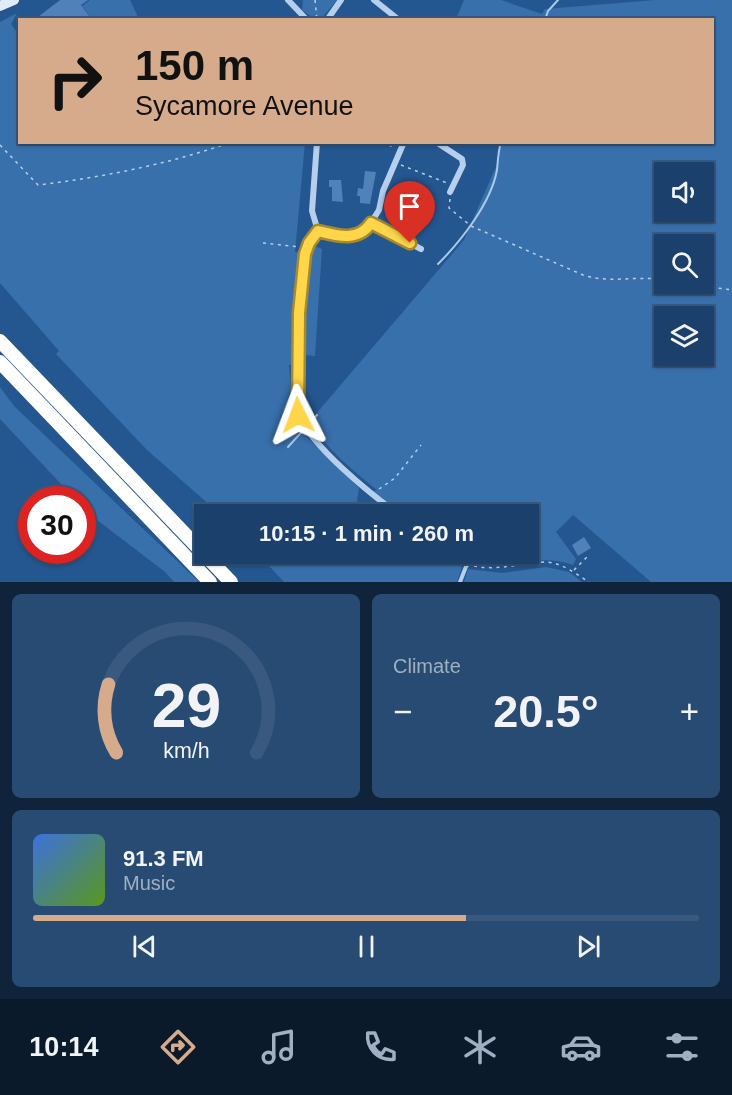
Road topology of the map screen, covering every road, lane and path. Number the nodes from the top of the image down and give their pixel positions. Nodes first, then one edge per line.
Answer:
1 (14, 0) edge
2 (288, 0) edge
3 (315, 0) edge
4 (341, 0) edge
5 (374, 0) edge
6 (390, 0) edge
7 (0, 6) edge
8 (384, 7) junction
9 (305, 18) edge
10 (317, 18) edge
11 (328, 18) edge
12 (397, 18) edge
13 (226, 144) edge
14 (317, 144) edge
15 (386, 144) edge
16 (403, 144) edge
17 (439, 144) edge
18 (0, 145) edge
19 (400, 150) junction
20 (395, 162) junction
21 (450, 192) junction
22 (371, 223) junction
23 (318, 231) junction
24 (263, 243) dead end
25 (307, 248) junction
26 (421, 249) dead end
27 (654, 278) edge
28 (714, 287) edge
29 (732, 290) edge
30 (0, 341) edge
31 (0, 362) edge
32 (421, 445) dead end
33 (373, 494) junction
34 (386, 504) edge
35 (590, 554) dead end
36 (539, 563) edge
37 (467, 564) joint
38 (534, 564) edge
39 (573, 571) junction
40 (210, 582) edge
41 (231, 582) edge
42 (460, 582) edge
43 (589, 582) edge

1 - 7 street
2 - 9 street
3 - 10 path
4 - 11 street
5 - 8 street
6 - 8 street
8 - 12 street
13 - 18 path
14 - 23 street
15 - 19 path
16 - 19 street
17 - 21 street
19 - 20 street
20 - 21 path
20 - 22 street
21 - 27 path
22 - 23 street
22 - 26 street
23 - 25 street
24 - 25 path
25 - 33 street
28 - 29 path
30 - 41 highway
31 - 40 highway
32 - 33 path
33 - 34 street
35 - 39 path
36 - 39 path
37 - 38 path
37 - 42 lane
39 - 43 path

